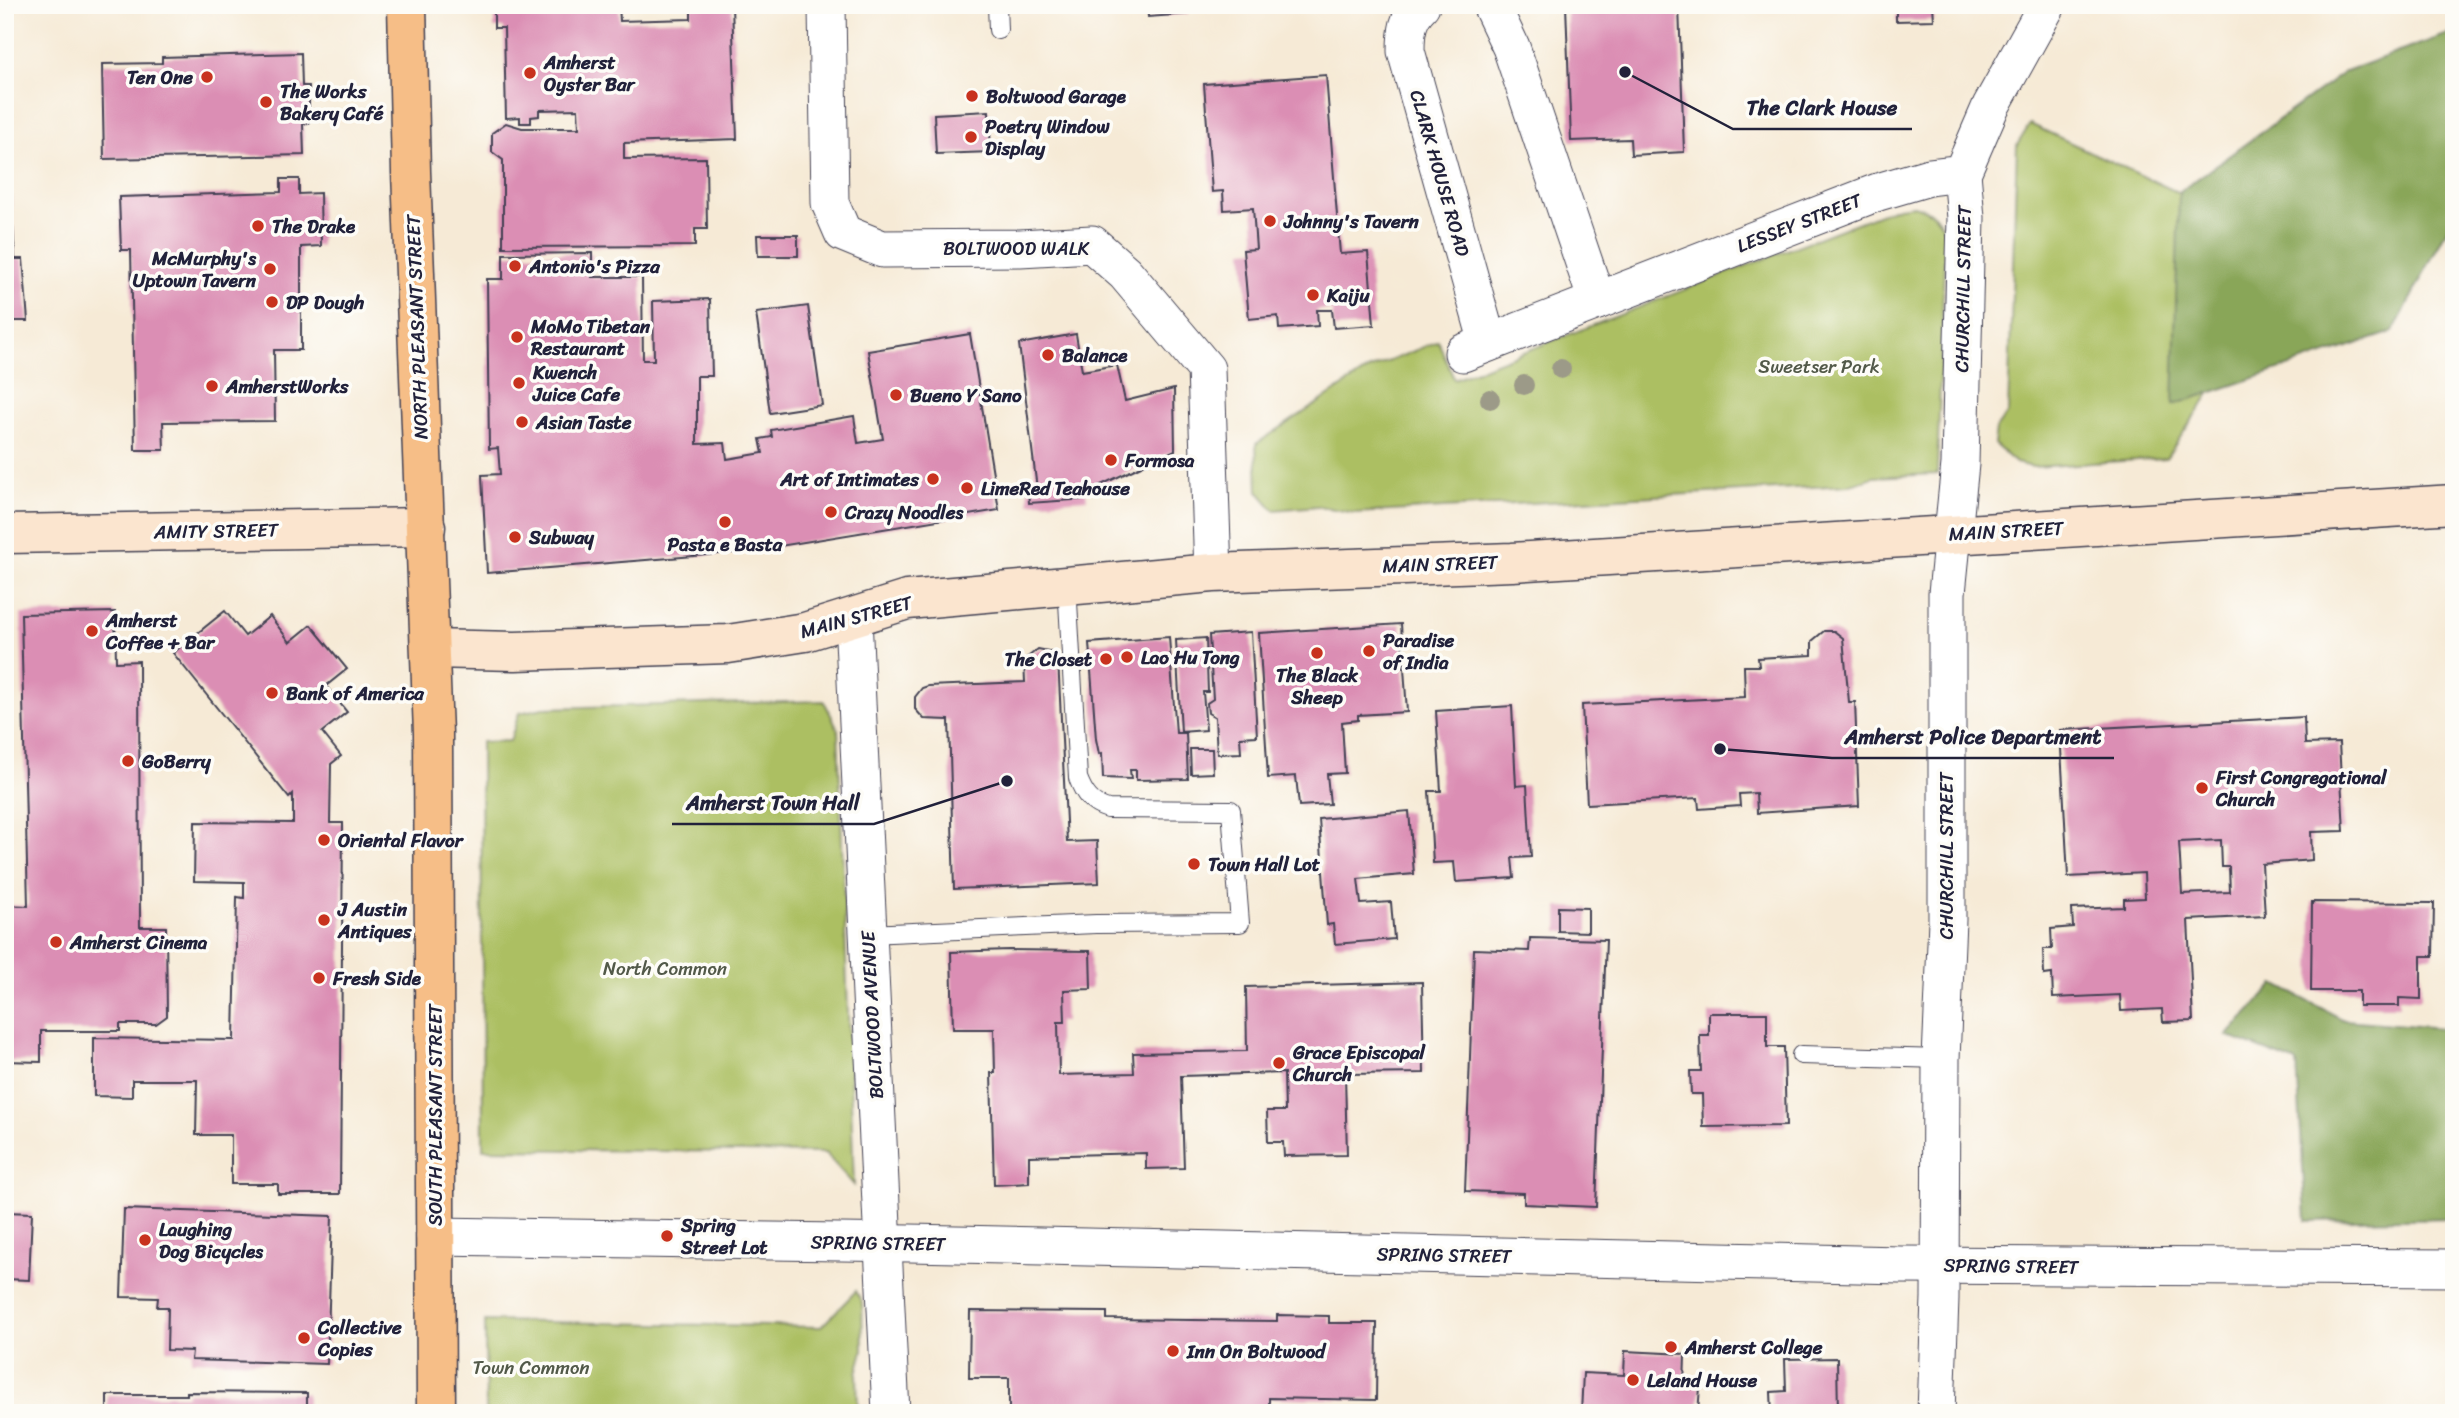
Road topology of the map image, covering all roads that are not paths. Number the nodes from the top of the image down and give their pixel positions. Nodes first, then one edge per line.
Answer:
1 (407, 5) edge
2 (827, 5) edge
3 (997, 5) edge
4 (1421, 5) edge
5 (1491, 5) edge
6 (2047, 5) edge
7 (998, 30) dead end
8 (1962, 173) junction
9 (1597, 302) junction
10 (1476, 348) joint
11 (2454, 504) edge
12 (426, 527) junction
13 (5, 534) edge
14 (1952, 534) junction
15 (1213, 573) junction
16 (1067, 584) junction
17 (853, 618) junction
18 (431, 649) junction
19 (868, 934) junction
20 (1801, 1055) dead end
21 (1941, 1059) junction
22 (435, 1236) junction
23 (885, 1243) junction
24 (1939, 1265) junction
25 (2454, 1268) edge
26 (436, 1413) edge
27 (891, 1413) edge
28 (1936, 1413) edge

1 - 12 main road, NORTH PLEASANT STREET
2 - 15 street, BOLTWOOD WALK
3 - 7 lane
4 - 10 street, CLARK HOUSE ROAD
5 - 9 street
6 - 8 street
8 - 9 street, LESSEY STREET
8 - 14 street, CHURCHILL STREET
9 - 10 street, LESSEY STREET
11 - 14 main road, MAIN STREET
12 - 13 main road, AMITY STREET
12 - 18 main road, NORTH PLEASANT STREET
14 - 15 main road, MAIN STREET
14 - 21 street, CHURCHILL STREET
15 - 16 main road, MAIN STREET
16 - 17 main road, MAIN STREET
16 - 19 lane
17 - 18 main road, MAIN STREET
17 - 19 street, BOLTWOOD AVENUE
18 - 22 main road, SOUTH PLEASANT STREET
19 - 23 street, BOLTWOOD AVENUE
20 - 21 lane
21 - 24 street, CHURCHILL STREET
22 - 23 street, SPRING STREET
22 - 26 main road, SOUTH PLEASANT STREET
23 - 24 street, SPRING STREET
23 - 27 street, BOLTWOOD AVENUE
24 - 25 street, SPRING STREET
24 - 28 street, CHURCHILL STREET

